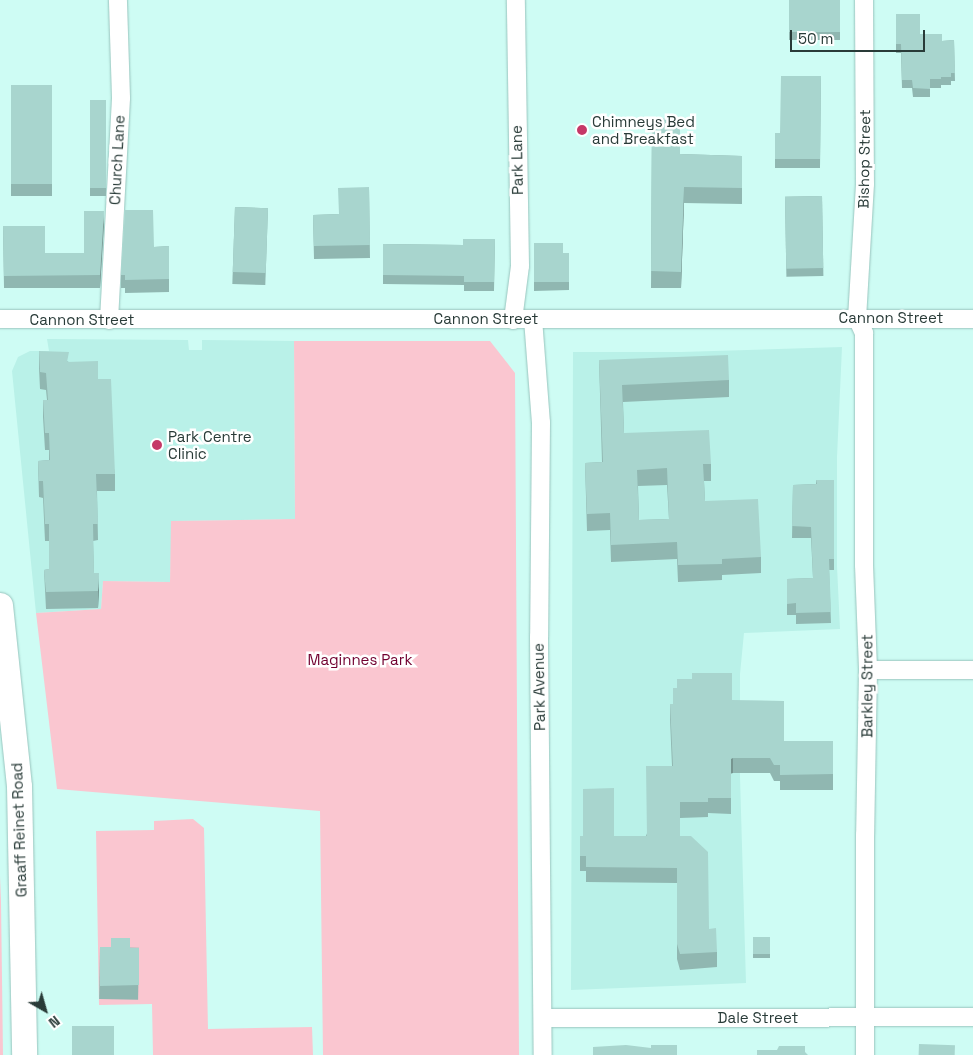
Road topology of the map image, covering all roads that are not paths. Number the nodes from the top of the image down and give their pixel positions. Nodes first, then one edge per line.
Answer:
1 (118, 0) edge
2 (516, 0) edge
3 (864, 0) edge
4 (857, 318) junction
5 (973, 318) edge
6 (0, 319) edge
7 (533, 319) junction
8 (109, 320) junction
9 (513, 320) junction
10 (0, 605) edge
11 (868, 670) junction
12 (973, 670) edge
13 (865, 1017) junction
14 (973, 1017) edge
15 (543, 1018) junction
16 (24, 1055) edge
17 (542, 1055) edge
18 (865, 1055) edge

1 - 8 street, Church Lane
2 - 9 street, Park Lane
3 - 4 street, Bishop Street
4 - 5 street, Cannon Street
4 - 7 street, Cannon Street
4 - 11 street, Barkley Street
6 - 8 street, Cannon Street
7 - 9 street, Cannon Street
7 - 15 street, Park Avenue
8 - 9 street, Cannon Street
10 - 16 main road, Graaff Reinet Road
11 - 12 street
11 - 13 street, Barkley Street
13 - 14 street, Dale Street
13 - 15 street, Dale Street
13 - 18 street, Barkley Street
15 - 17 street, Park Avenue

